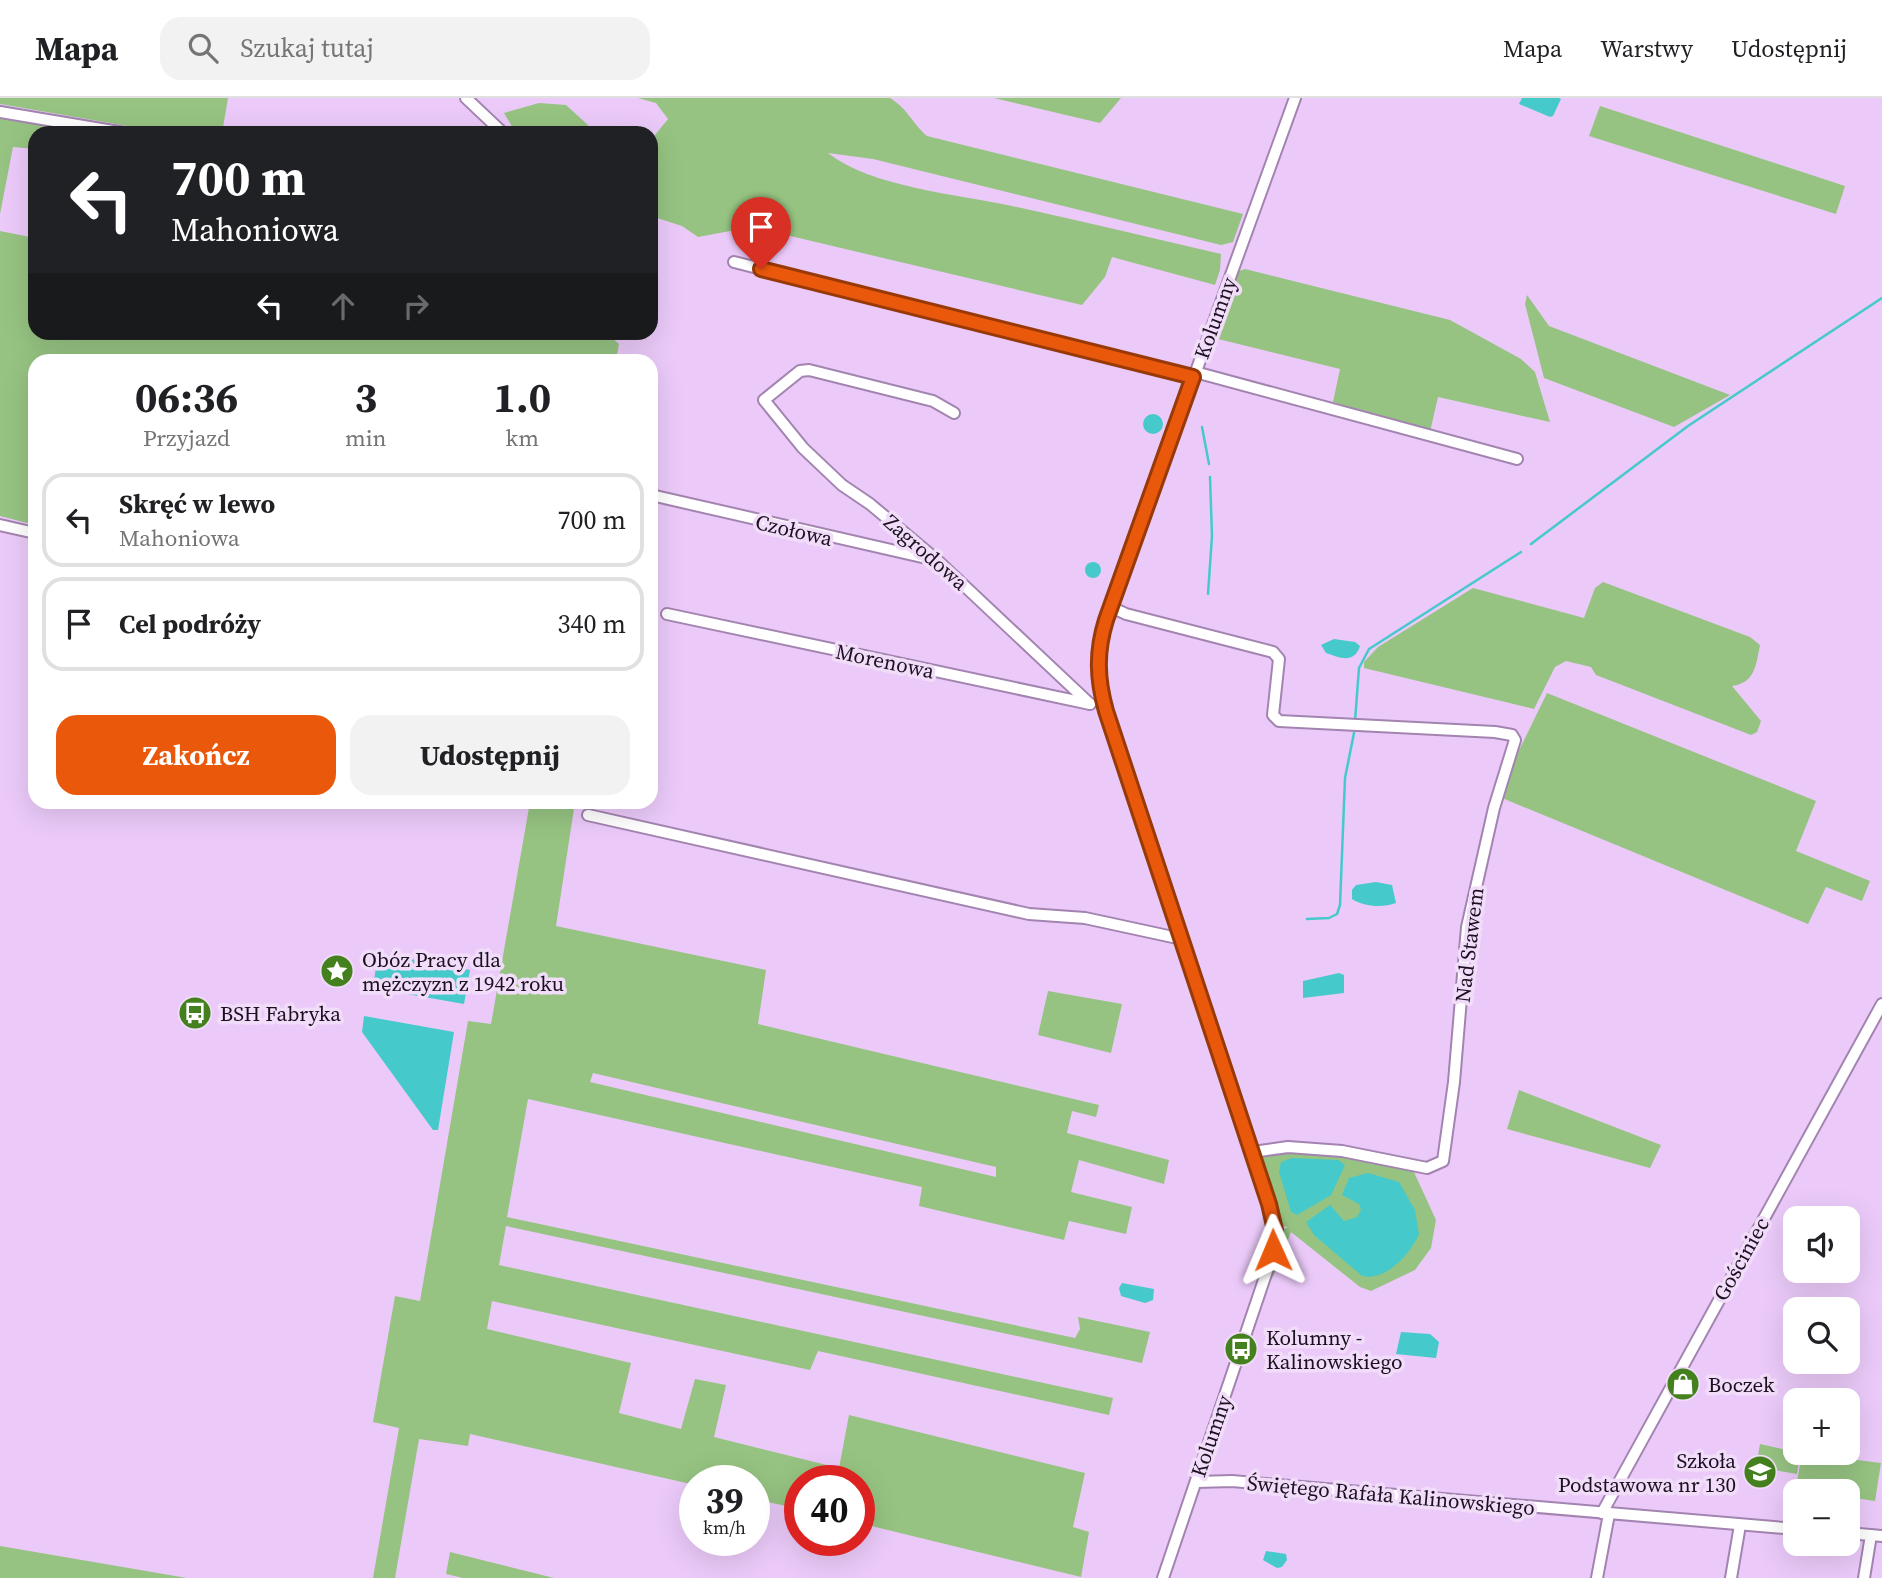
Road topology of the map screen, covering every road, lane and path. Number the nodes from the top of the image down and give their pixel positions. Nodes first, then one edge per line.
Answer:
1 (466, 98) edge
2 (1294, 98) edge
3 (0, 111) edge
4 (85, 126) edge
5 (496, 126) edge
6 (734, 262) dead end
7 (1194, 375) junction
8 (954, 413) dead end
9 (1517, 459) dead end
10 (658, 497) edge
11 (0, 525) edge
12 (28, 531) edge
13 (938, 561) junction
14 (1111, 607) junction
15 (667, 614) dead end
16 (1104, 702) junction
17 (1090, 704) junction
18 (588, 815) dead end
19 (1182, 939) junction
20 (1882, 1004) edge
21 (1253, 1152) junction
22 (1196, 1482) junction
23 (1605, 1514) junction
24 (1740, 1525) junction
25 (1783, 1528) edge
26 (1876, 1536) edge
27 (1163, 1578) edge
28 (1597, 1578) edge
29 (1731, 1578) edge
30 (1864, 1578) edge

1 - 5 street
2 - 7 street, Kolumny
3 - 4 street
6 - 7 street
7 - 9 street
7 - 14 street, Kolumny
8 - 13 street, Zagrodowa
10 - 13 street, Czołowa
11 - 12 street
13 - 17 street, Zagrodowa
14 - 16 street, Kolumny
14 - 21 street, Nad Stawem
15 - 17 street, Morenowa
16 - 17 street, Morenowa
16 - 19 street, Kolumny
18 - 19 street
19 - 21 street, Kolumny
20 - 23 street, Gościniec
21 - 22 street, Kolumny
22 - 23 street, Świętego Rafała Kalinowskiego
22 - 27 street, Kolumny
23 - 24 street, Świętego Rafała Kalinowskiego
23 - 28 street, Gościniec
24 - 25 street, Świętego Rafała Kalinowskiego
24 - 29 street
26 - 30 street

